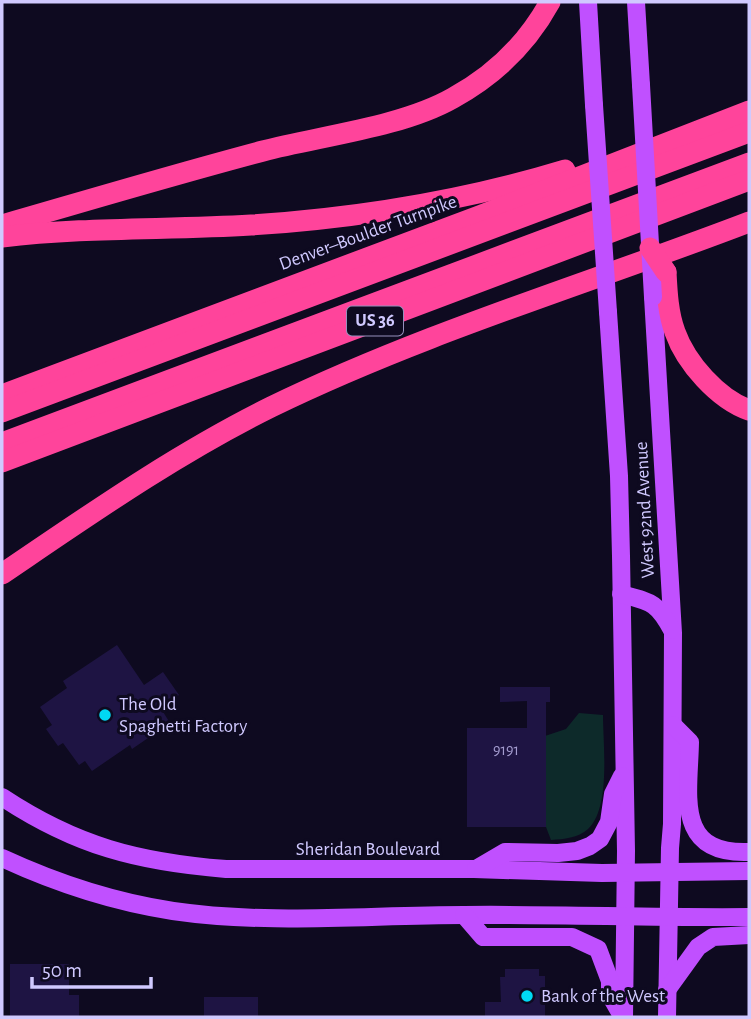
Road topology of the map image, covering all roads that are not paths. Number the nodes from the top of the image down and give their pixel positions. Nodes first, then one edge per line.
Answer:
1 (550, 2) edge
2 (588, 2) edge
3 (636, 2) edge
4 (749, 111) edge
5 (715, 125) junction
6 (749, 132) edge
7 (749, 163) edge
8 (749, 180) edge
9 (749, 222) edge
10 (2, 225) edge
11 (2, 237) edge
12 (650, 248) junction
13 (2, 395) edge
14 (749, 411) edge
15 (2, 412) edge
16 (2, 443) edge
17 (2, 461) edge
18 (2, 574) edge
19 (621, 594) junction
20 (673, 633) junction
21 (673, 725) junction
22 (625, 770) junction
23 (2, 797) edge
24 (749, 852) edge
25 (2, 858) edge
26 (474, 869) junction
27 (749, 871) edge
28 (669, 872) junction
29 (625, 873) junction
30 (464, 915) junction
31 (624, 916) junction
32 (668, 917) junction
33 (749, 917) edge
34 (749, 935) edge
35 (667, 990) junction
36 (623, 1017) edge
37 (667, 1017) edge

1 - 10 highway
2 - 19 main road, West 92nd Avenue, bridge
3 - 12 main road, West 92nd Avenue, bridge
4 - 5 highway, Denver–Boulder Turnpike
5 - 11 highway
5 - 13 highway, Denver–Boulder Turnpike
6 - 15 highway
7 - 16 highway
8 - 17 highway, US 36
9 - 18 highway
12 - 14 highway, bridge
12 - 20 main road, West 92nd Avenue, bridge
19 - 20 main road
19 - 22 main road, West 92nd Avenue
20 - 21 main road, West 92nd Avenue
21 - 24 main road
21 - 28 main road, West 92nd Avenue
22 - 26 main road
22 - 29 main road, West 92nd Avenue
23 - 26 main road, Sheridan Boulevard
25 - 30 main road
26 - 29 main road, Sheridan Boulevard
27 - 28 main road, Sheridan Boulevard
28 - 29 main road, Sheridan Boulevard
28 - 32 main road, West 92nd Avenue
29 - 31 main road, West 92nd Avenue
30 - 31 main road
30 - 36 main road
31 - 32 main road
31 - 36 main road, West 92nd Avenue
32 - 33 main road
32 - 35 main road, West 92nd Avenue
34 - 35 main road
35 - 37 main road, West 92nd Avenue

